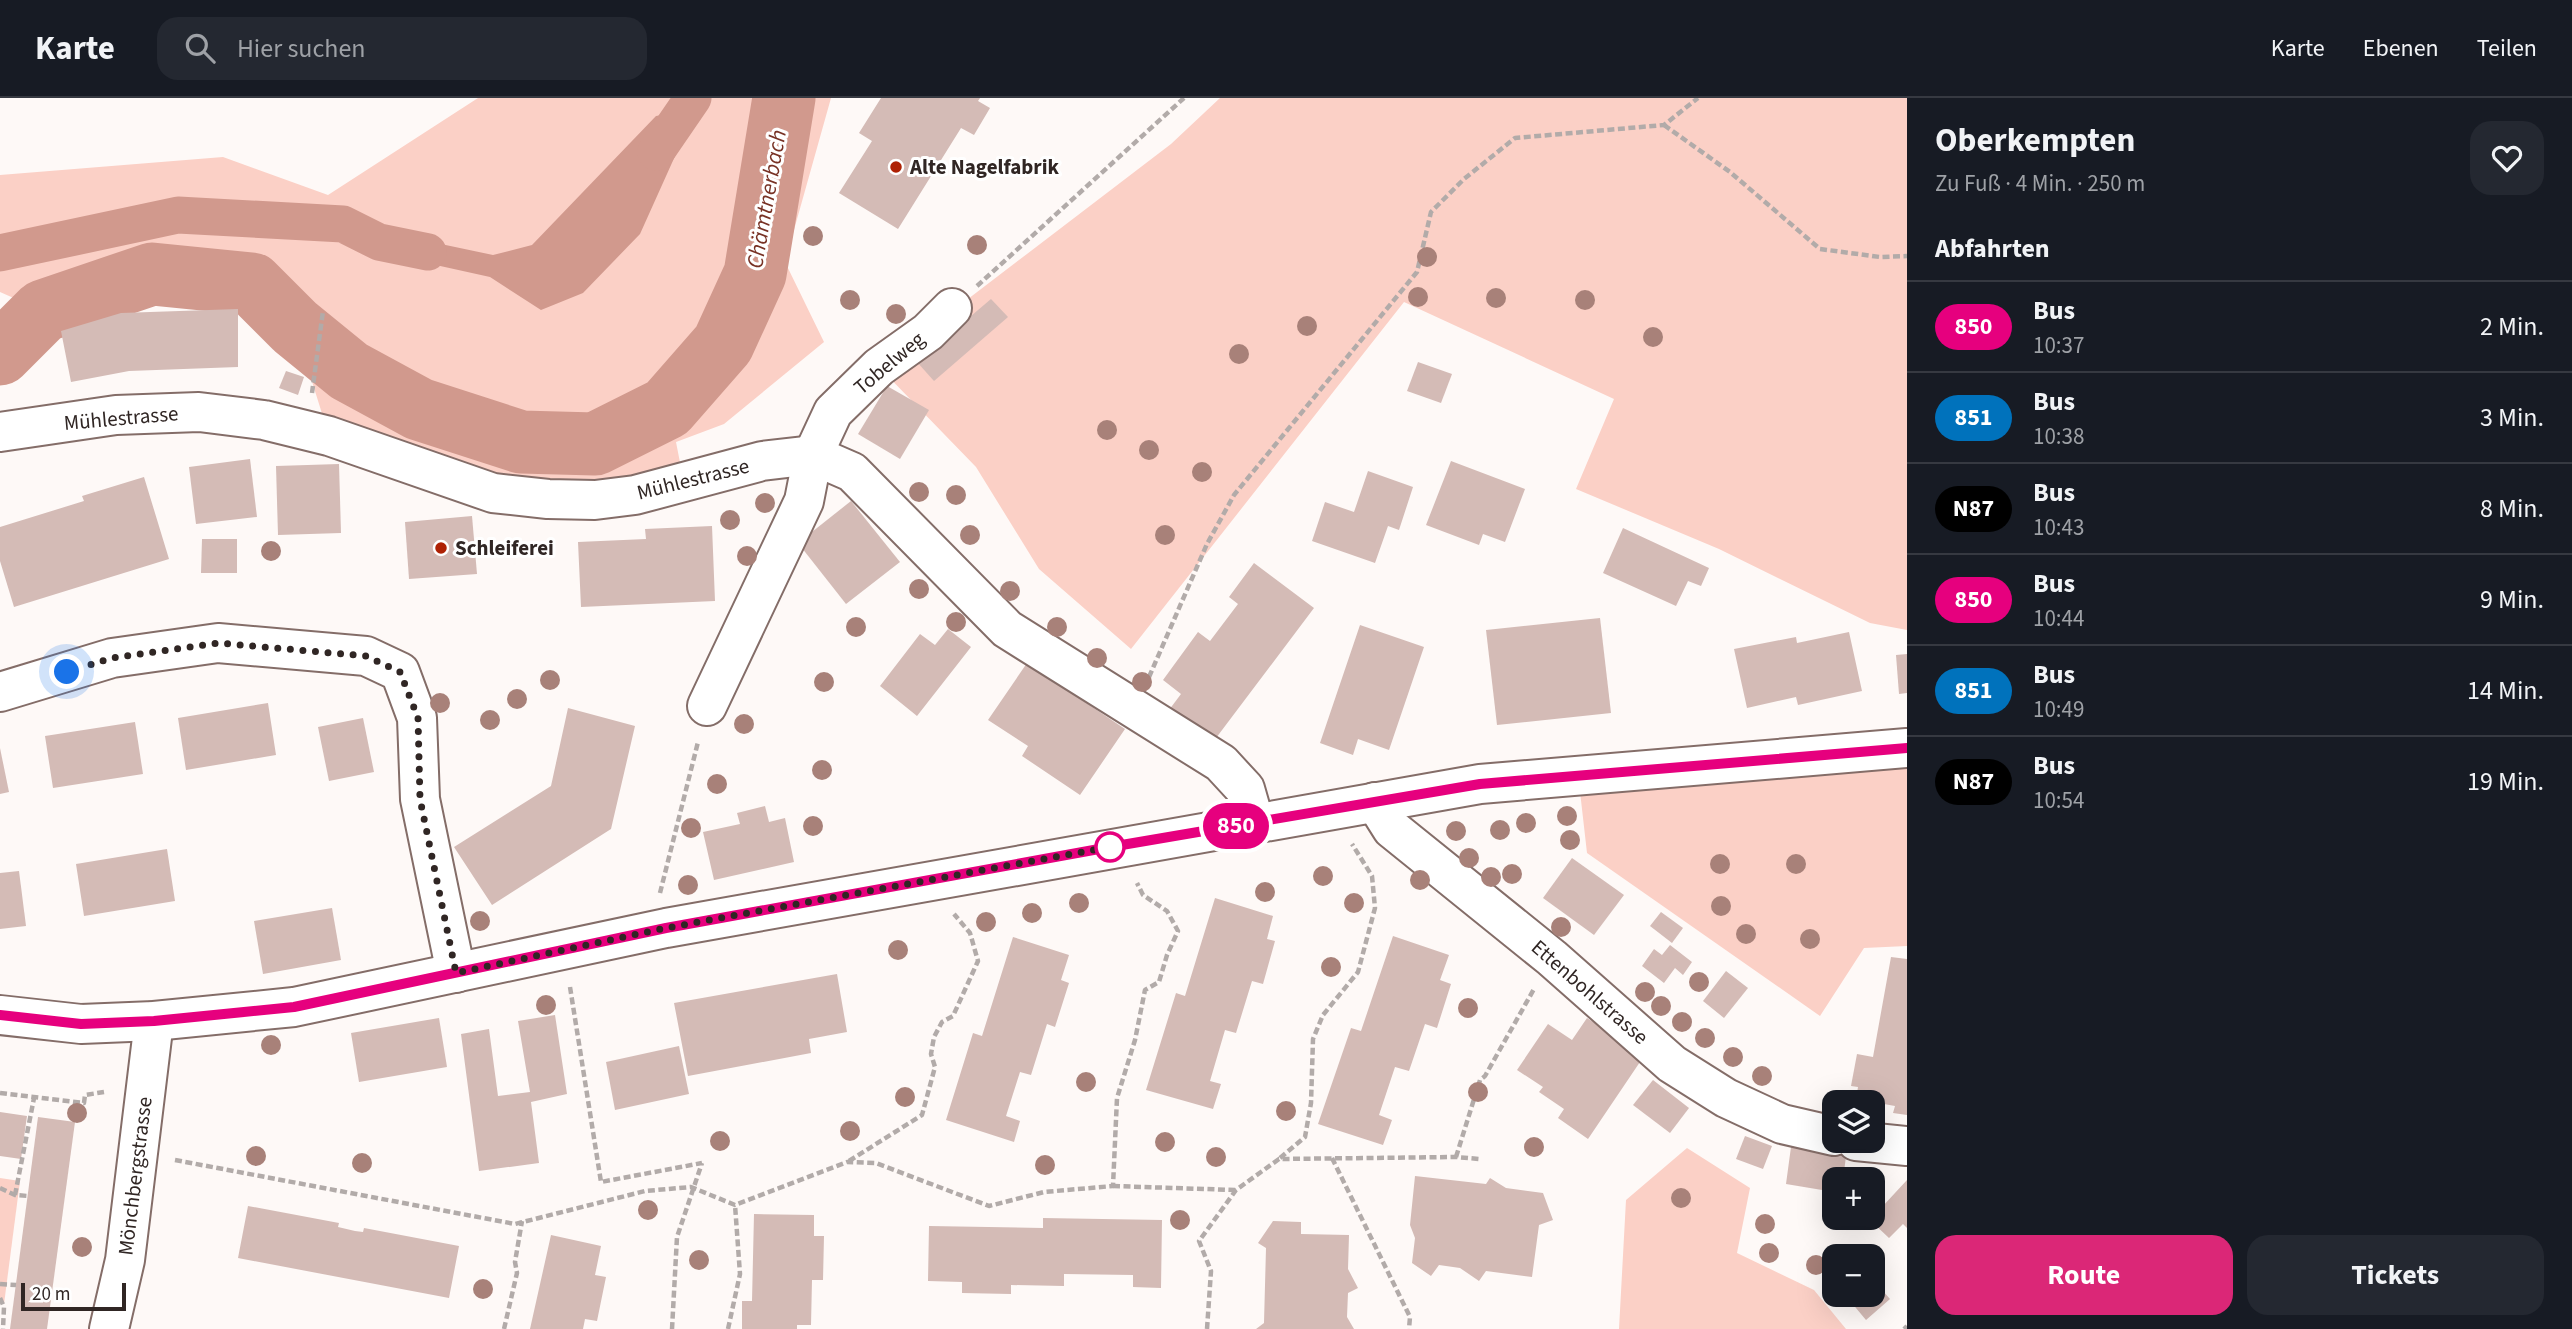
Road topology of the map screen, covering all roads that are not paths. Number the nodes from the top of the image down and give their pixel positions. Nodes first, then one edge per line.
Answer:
1 (952, 308) road end
2 (0, 432) edge
3 (813, 455) junction
4 (0, 692) edge
5 (707, 706) road end
6 (1907, 748) edge
7 (1376, 803) junction
8 (1255, 824) junction
9 (456, 973) junction
10 (0, 1015) edge
11 (154, 1021) junction
12 (1822, 1133) edge
13 (1885, 1144) edge
14 (1907, 1146) edge
15 (109, 1329) edge

1 - 3 street, Tobelweg
2 - 3 street, Mühlestrasse
3 - 5 street, Tobelweg
3 - 8 street
4 - 9 street
6 - 7 street
7 - 8 street
7 - 12 street, Ettenbohlstrasse
8 - 9 street
9 - 11 street
10 - 11 street
11 - 15 street, Mönchbergstrasse
13 - 14 street

